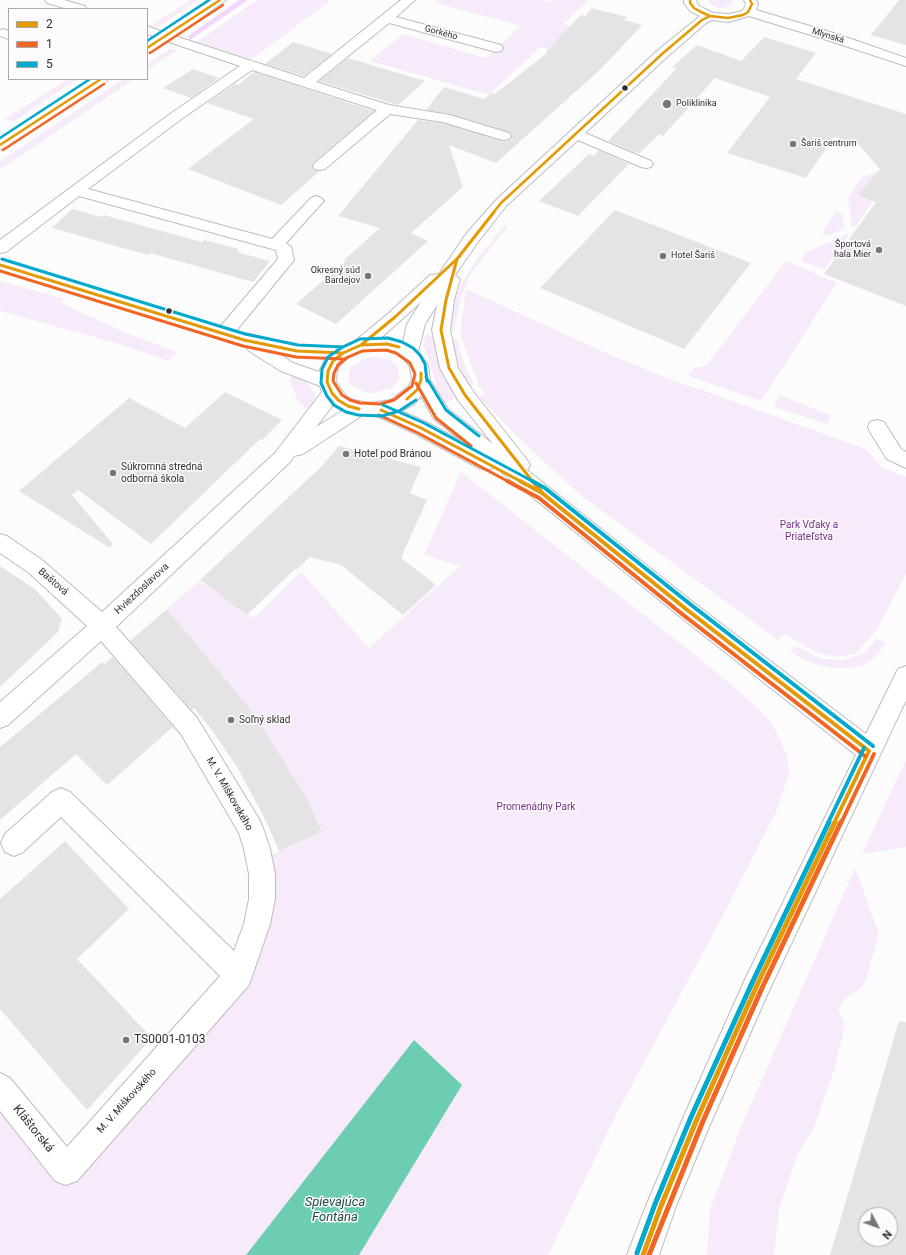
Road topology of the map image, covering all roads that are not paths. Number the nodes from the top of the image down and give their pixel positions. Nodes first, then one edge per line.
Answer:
1 (51, 0) edge
2 (220, 0) edge
3 (409, 0) edge
4 (690, 0) edge
5 (749, 6) edge
6 (78, 8) edge
7 (710, 16) junction
8 (386, 18) junction
9 (148, 30) edge
10 (166, 36) junction
11 (148, 47) edge
12 (496, 48) dead end
13 (906, 62) edge
14 (251, 64) junction
15 (99, 80) edge
16 (308, 82) junction
17 (388, 109) junction
18 (0, 126) edge
19 (16, 134) junction
20 (576, 134) junction
21 (504, 136) dead end
22 (0, 145) edge
23 (646, 164) dead end
24 (320, 166) dead end
25 (77, 191) junction
26 (316, 201) dead end
27 (276, 244) junction
28 (0, 248) edge
29 (457, 259) junction
30 (0, 265) edge
31 (224, 333) junction
32 (244, 340) junction
33 (361, 345) junction
34 (343, 353) junction
35 (409, 353) junction
36 (421, 380) junction
37 (329, 387) junction
38 (359, 409) junction
39 (381, 410) junction
40 (877, 427) dead end
41 (282, 458) junction
42 (906, 460) edge
43 (542, 493) junction
44 (0, 542) edge
45 (102, 626) junction
46 (906, 676) edge
47 (0, 717) edge
48 (870, 751) junction
49 (14, 843) dead end
50 (239, 975) junction
51 (0, 1088) edge
52 (66, 1170) joint
53 (643, 1255) edge

1 - 6 street
2 - 10 street
3 - 8 street
4 - 7 street
5 - 7 street
5 - 13 street, Mlynská
7 - 20 street
8 - 12 street, Gorkého
8 - 16 street
9 - 10 street
10 - 11 street
10 - 14 street
14 - 16 street
14 - 25 street
15 - 19 street
16 - 17 street
17 - 21 street
17 - 24 street
18 - 19 street
19 - 22 street
20 - 23 street
20 - 29 street
25 - 27 street
25 - 28 street
26 - 27 street
27 - 31 street
29 - 33 street
29 - 35 street
29 - 43 street
30 - 31 street
31 - 32 street
32 - 34 street
32 - 37 street
33 - 34 street
33 - 35 street
34 - 37 street
35 - 36 street
36 - 39 street
36 - 43 street
37 - 38 street
37 - 41 street, Hviezdoslavova
38 - 39 street
38 - 41 street, Hviezdoslavova
39 - 43 street
40 - 42 street
41 - 45 street, Hviezdoslavova
43 - 48 street
44 - 45 street, Baštová
45 - 47 street, Hviezdoslavova
45 - 50 street, M. V. Miškovského
46 - 48 street
48 - 53 street
49 - 50 street
50 - 52 street, M. V. Miškovského
51 - 52 street, Kláštorská

